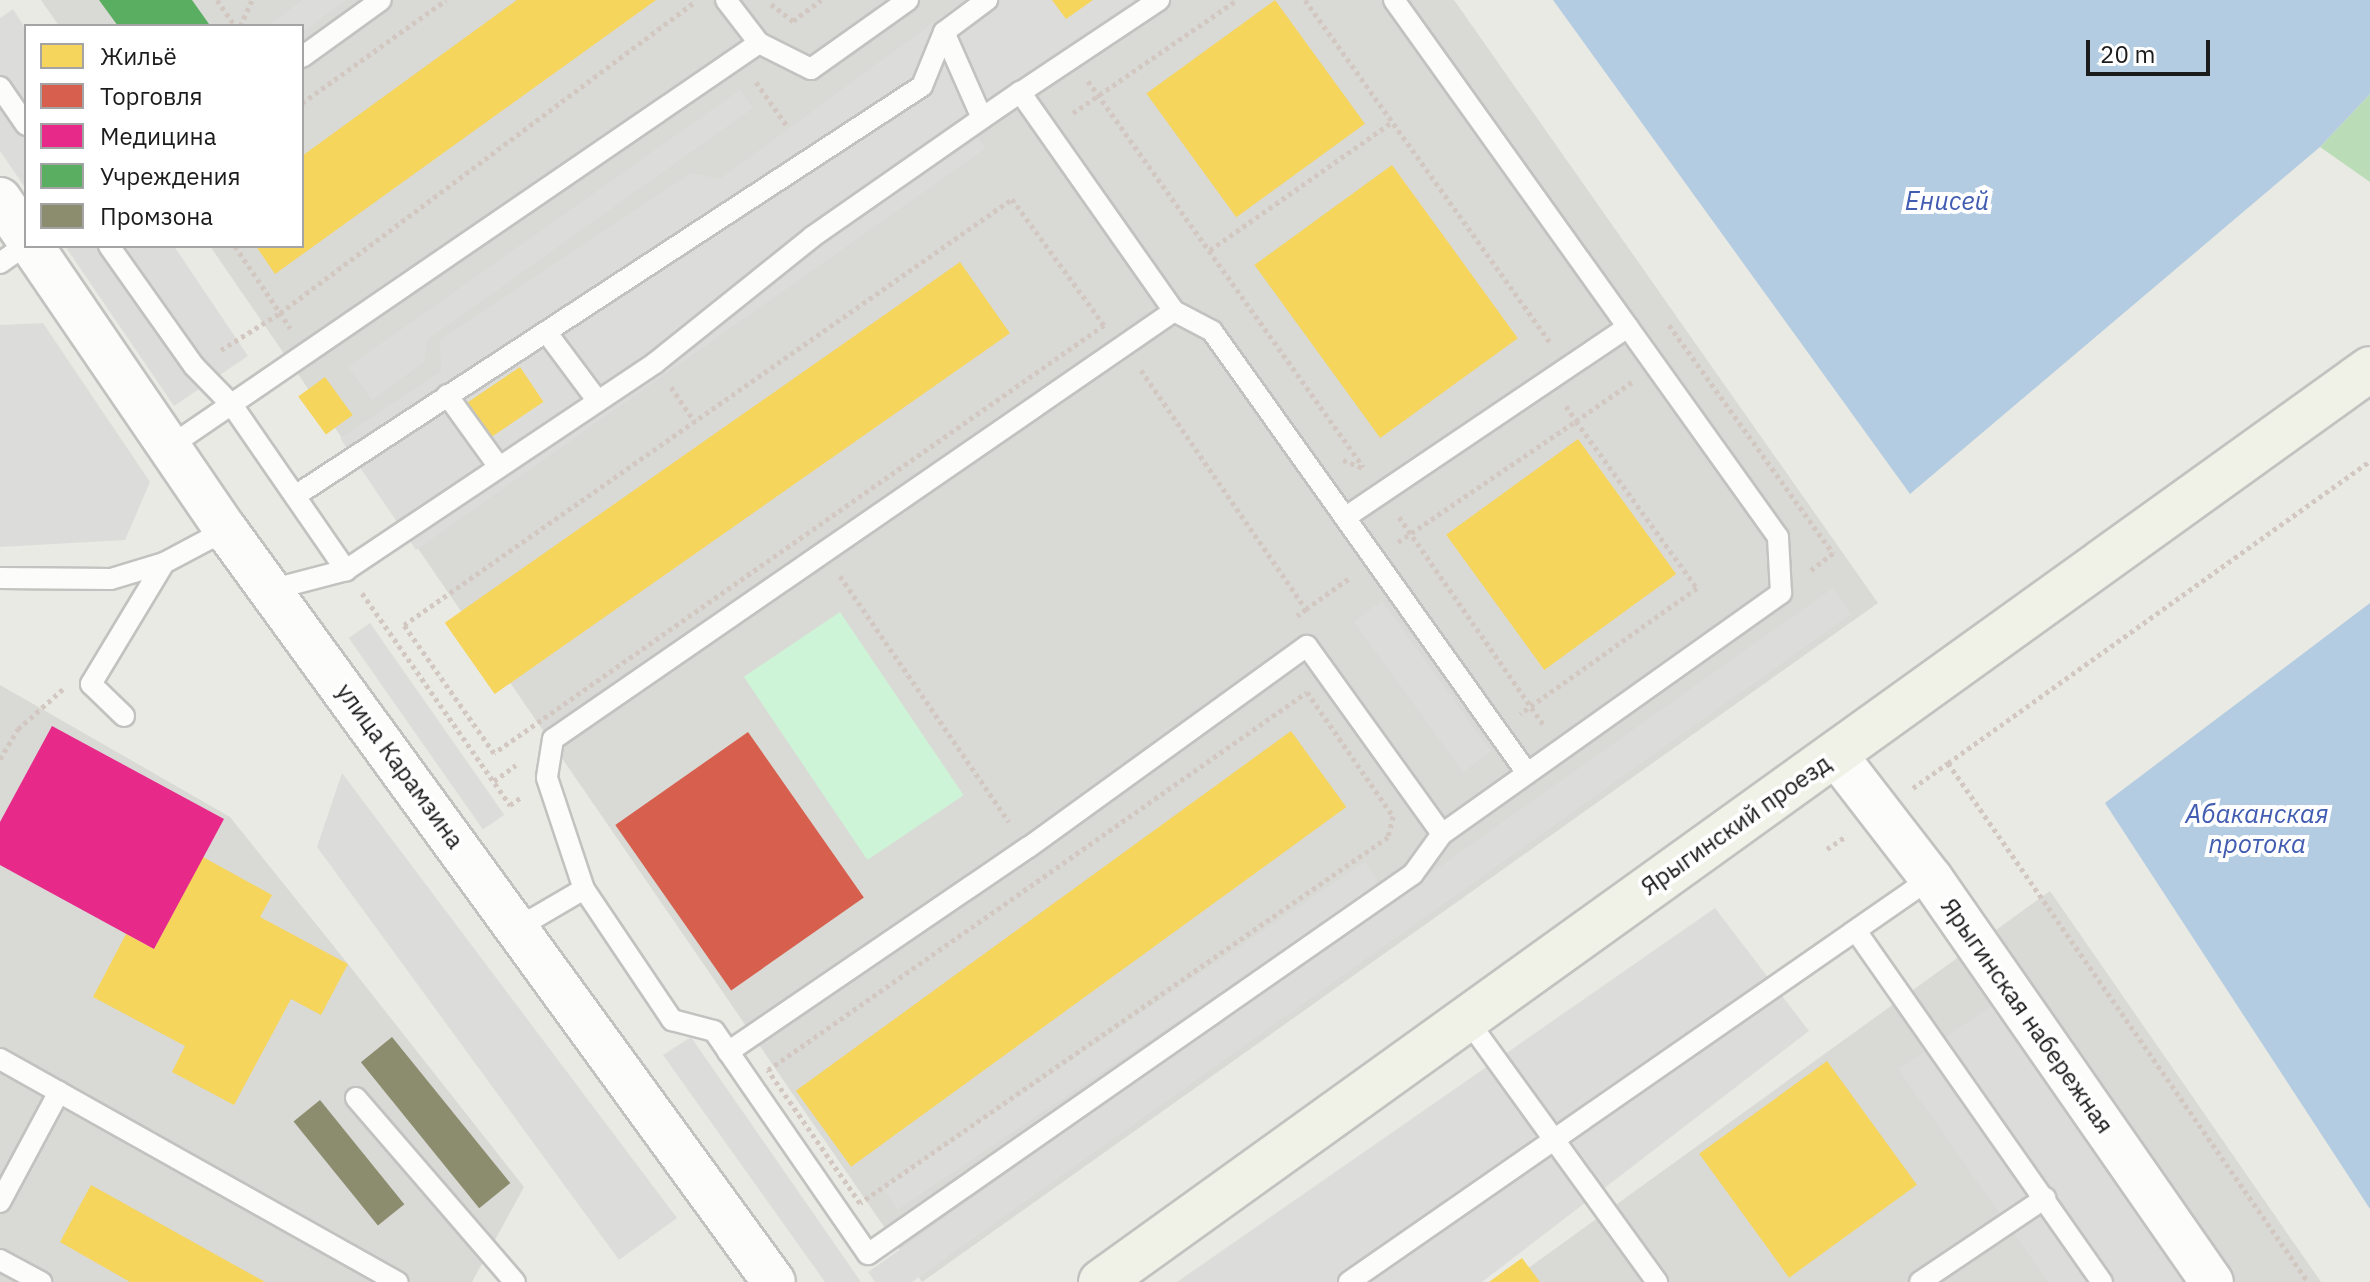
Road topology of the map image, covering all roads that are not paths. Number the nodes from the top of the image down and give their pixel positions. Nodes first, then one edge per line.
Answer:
1 (381, 0) edge
2 (726, 0) edge
3 (908, 0) edge
4 (987, 0) edge
5 (1159, 0) edge
6 (1394, 0) edge
7 (944, 32) junction
8 (759, 43) junction
9 (304, 56) edge
10 (0, 87) edge
11 (1020, 92) junction
12 (982, 118) junction
13 (24, 122) edge
14 (0, 199) edge
15 (24, 234) edge
16 (24, 248) edge
17 (31, 248) edge
18 (110, 248) edge
19 (0, 263) edge
20 (1174, 311) junction
21 (1628, 327) junction
22 (547, 333) junction
23 (2370, 369) edge
24 (447, 395) junction
25 (597, 400) junction
26 (232, 405) junction
27 (169, 447) junction
28 (499, 467) junction
29 (295, 496) junction
30 (1346, 517) junction
31 (226, 530) junction
32 (164, 563) junction
33 (346, 570) junction
34 (0, 578) edge
35 (270, 590) junction
36 (124, 716) dead end
37 (1835, 754) junction
38 (1527, 773) junction
39 (1442, 834) junction
40 (1931, 878) junction
41 (584, 889) junction
42 (519, 927) junction
43 (1856, 931) junction
44 (1466, 1018) junction
45 (728, 1052) junction
46 (0, 1059) edge
47 (59, 1092) junction
48 (356, 1098) dead end
49 (1552, 1138) junction
50 (2045, 1198) junction
51 (0, 1202) edge
52 (0, 1260) edge
53 (390, 1280) edge
54 (41, 1282) edge
55 (515, 1282) edge
56 (774, 1282) edge
57 (1101, 1282) edge
58 (1349, 1282) edge
59 (1657, 1282) edge
60 (1920, 1282) edge
61 (2102, 1282) edge
62 (2212, 1282) edge

1 - 9 lane
2 - 8 lane
3 - 8 lane
4 - 7 lane
5 - 11 lane
6 - 21 lane
7 - 12 lane
7 - 22 lane
8 - 26 lane
10 - 13 lane
11 - 12 lane
11 - 20 lane
12 - 25 lane
14 - 15 street
16 - 19 lane
17 - 27 street, улица Карамзина
18 - 26 lane
20 - 30 lane
20 - 41 lane
21 - 30 lane
21 - 38 lane
22 - 24 lane
22 - 25 lane
23 - 37 main road, Ярыгинский проезд
24 - 28 lane
24 - 29 lane
25 - 28 lane
26 - 27 lane
26 - 29 lane
27 - 31 street, улица Карамзина
28 - 33 lane
29 - 33 lane
30 - 38 lane
31 - 32 lane
31 - 35 street, улица Карамзина
32 - 34 lane
32 - 36 lane
33 - 35 lane
35 - 42 street, улица Карамзина
37 - 40 street, Ярыгинская набережная
37 - 44 main road, Ярыгинский проезд
38 - 39 lane
39 - 45 lane
39 - 45 lane
40 - 43 lane
40 - 62 street, Ярыгинская набережная
41 - 42 lane
41 - 45 lane
42 - 56 street, улица Карамзина
43 - 49 lane
43 - 50 lane
44 - 49 lane
44 - 57 main road, Ярыгинский проезд
46 - 47 lane
47 - 51 lane
47 - 53 lane
48 - 55 lane
49 - 58 lane
49 - 59 lane
50 - 60 lane
50 - 61 lane
52 - 54 lane

